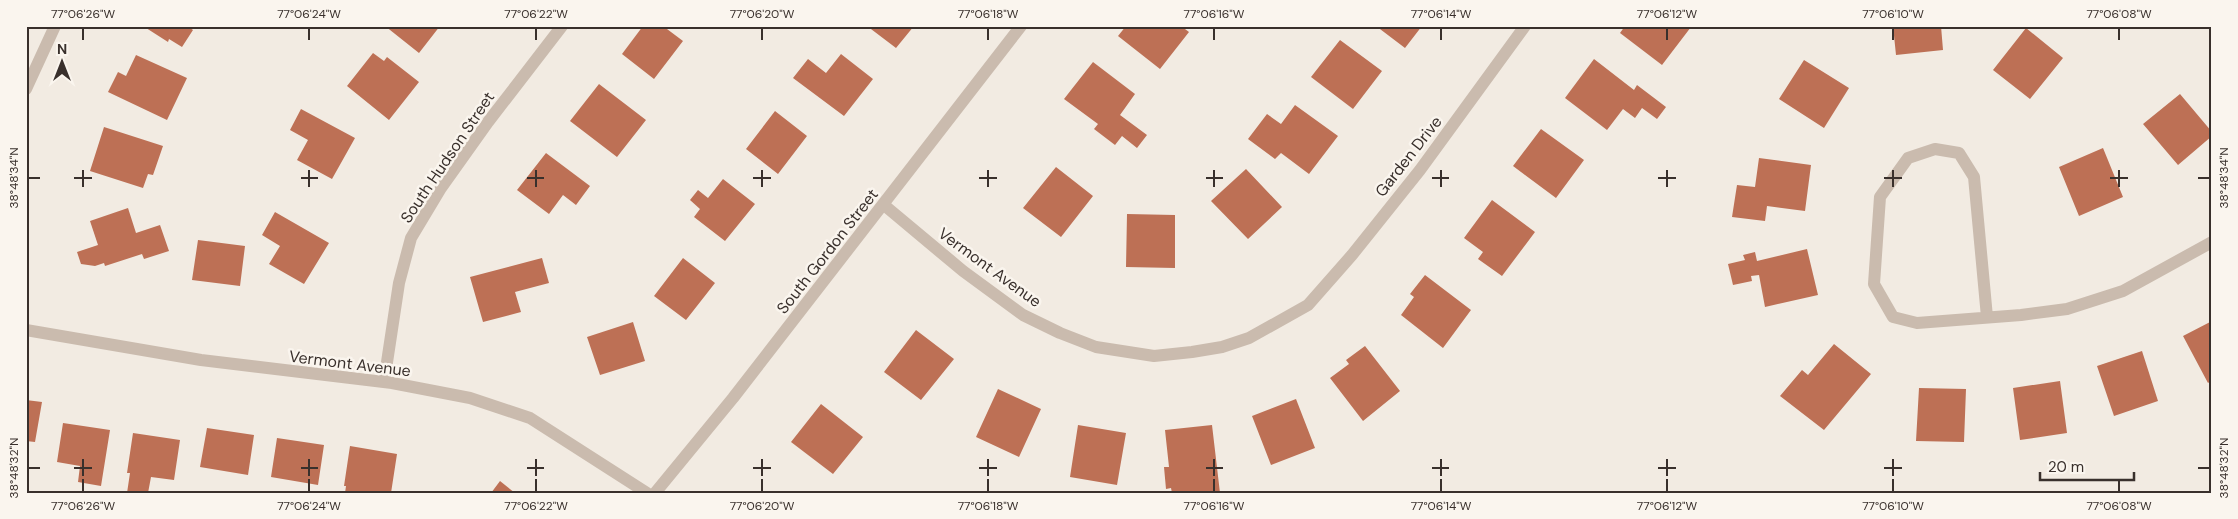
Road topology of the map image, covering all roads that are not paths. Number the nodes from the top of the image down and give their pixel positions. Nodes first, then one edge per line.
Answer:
1 (55, 26) edge
2 (562, 26) edge
3 (1021, 26) edge
4 (1525, 26) edge
5 (26, 89) edge
6 (884, 205) junction
7 (2212, 242) edge
8 (1311, 301) joint
9 (1987, 317) junction
10 (26, 330) edge
11 (384, 382) junction
12 (647, 493) edge
13 (655, 493) edge

1 - 5 street
2 - 11 street, South Hudson Street
3 - 6 street, South Gordon Street
4 - 8 street, Garden Drive
6 - 8 street, Vermont Avenue
6 - 13 street, South Gordon Street
7 - 9 street
9 - 9 street
10 - 11 street, Vermont Avenue
11 - 12 street, Vermont Avenue

